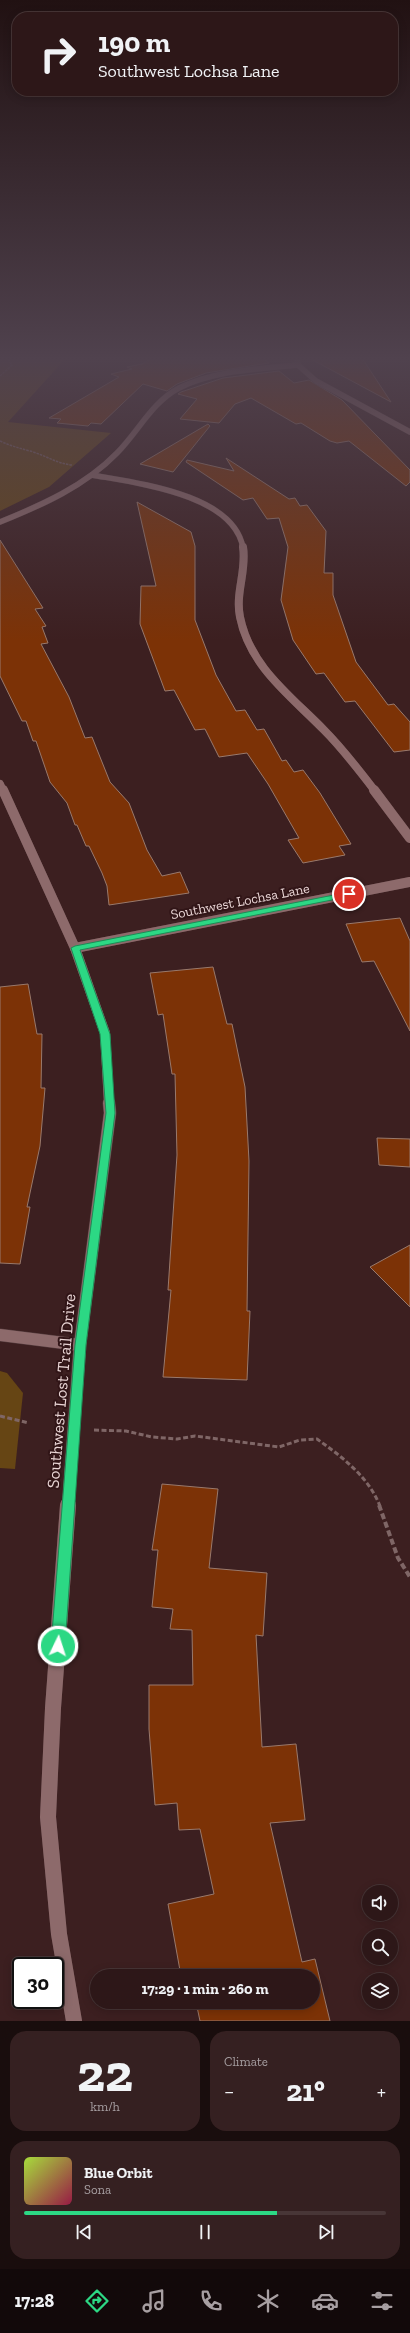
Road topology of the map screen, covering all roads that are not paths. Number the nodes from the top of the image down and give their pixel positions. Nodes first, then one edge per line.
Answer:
1 (118, 452) edge
2 (92, 475) junction
3 (0, 522) edge
4 (0, 784) edge
5 (410, 838) edge
6 (410, 882) edge
7 (75, 948) junction
8 (0, 1334) edge
9 (80, 1345) junction
10 (74, 2021) edge

1 - 2 street
2 - 3 street
2 - 5 street
4 - 7 street, Southwest Lost Trail Drive
6 - 7 street, Southwest Lochsa Lane
7 - 9 street, Southwest Lost Trail Drive
8 - 9 street
9 - 10 street, Southwest Lost Trail Drive

